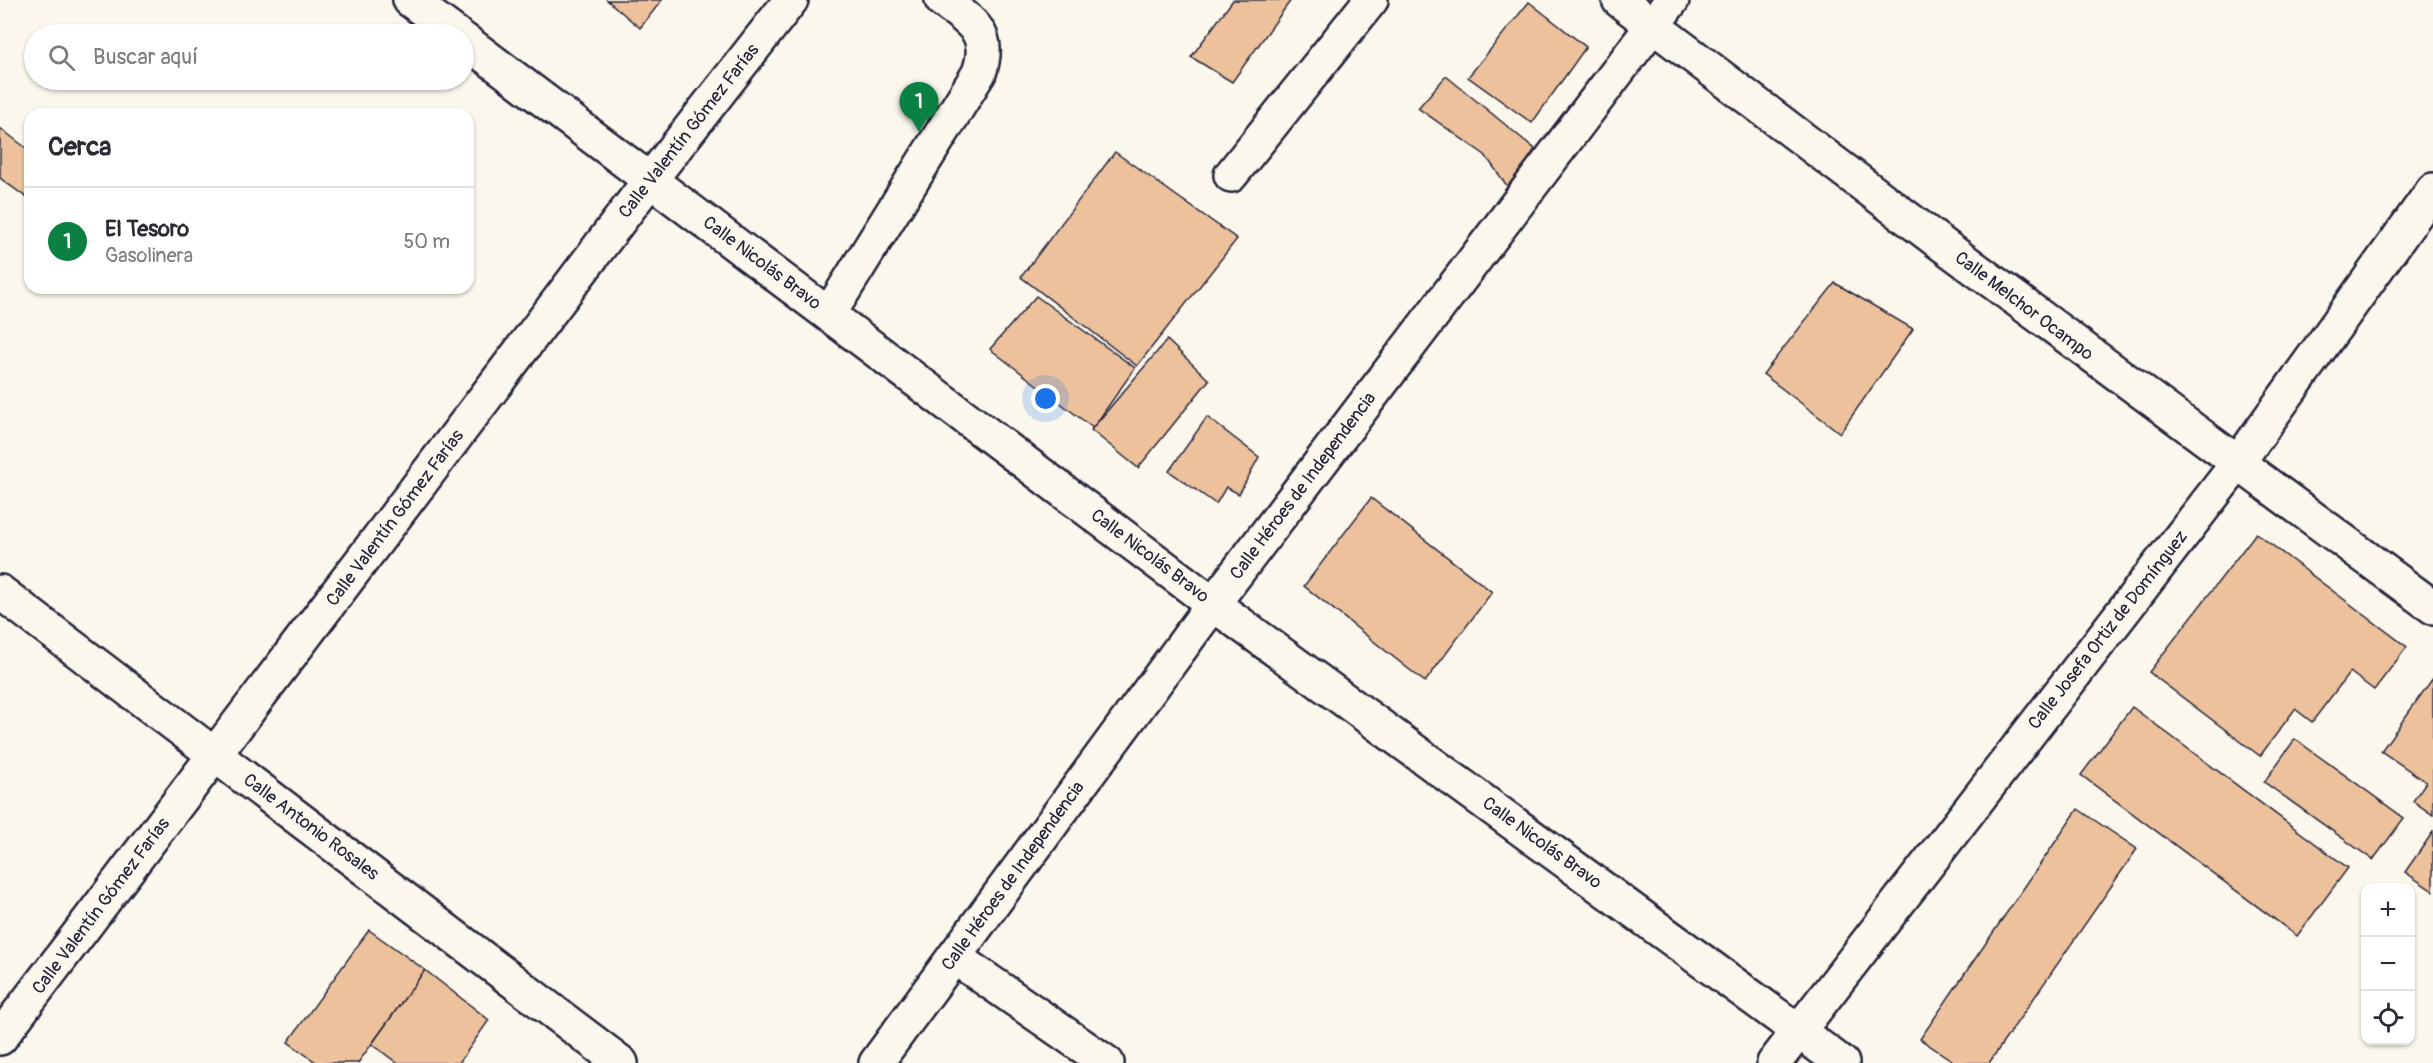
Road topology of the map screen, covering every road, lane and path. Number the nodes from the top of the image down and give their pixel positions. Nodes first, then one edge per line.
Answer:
1 (410, 0) edge
2 (791, 0) edge
3 (942, 0) edge
4 (1371, 0) edge
5 (1619, 0) edge
6 (1662, 12) edge
7 (442, 24) edge
8 (474, 48) edge
9 (1231, 175) dead end
10 (650, 180) junction
11 (2433, 190) edge
12 (829, 314) junction
13 (2237, 464) junction
14 (0, 592) edge
15 (1213, 604) junction
16 (2433, 607) edge
17 (216, 755) junction
18 (954, 957) junction
19 (1798, 1030) junction
20 (0, 1038) edge
21 (621, 1063) edge
22 (876, 1063) edge
23 (1107, 1063) edge
24 (1774, 1063) edge
25 (1842, 1063) edge

1 - 7 street
2 - 10 street, Calle Valentín Gómez Farías
3 - 12 street
4 - 9 street
5 - 6 street, Calle Melchor Ocampo
6 - 13 street, Calle Melchor Ocampo
6 - 15 street, Calle Héroes de Independencia
8 - 10 street, Calle Nicolás Bravo
10 - 12 street, Calle Nicolás Bravo
10 - 17 street, Calle Valentín Gómez Farías
11 - 13 street, Calle Josefa Ortiz de Domínguez
12 - 15 street, Calle Nicolás Bravo
13 - 16 street, Calle Melchor Ocampo
13 - 19 street, Calle Josefa Ortiz de Domínguez
14 - 17 street, Calle Antonio Rosales
15 - 18 street, Calle Héroes de Independencia
15 - 19 street, Calle Nicolás Bravo
17 - 20 street, Calle Valentín Gómez Farías
17 - 21 street, Calle Antonio Rosales
18 - 22 street, Calle Héroes de Independencia
18 - 23 street
19 - 24 street, Calle Josefa Ortiz de Domínguez
19 - 25 street, Calle Nicolás Bravo

